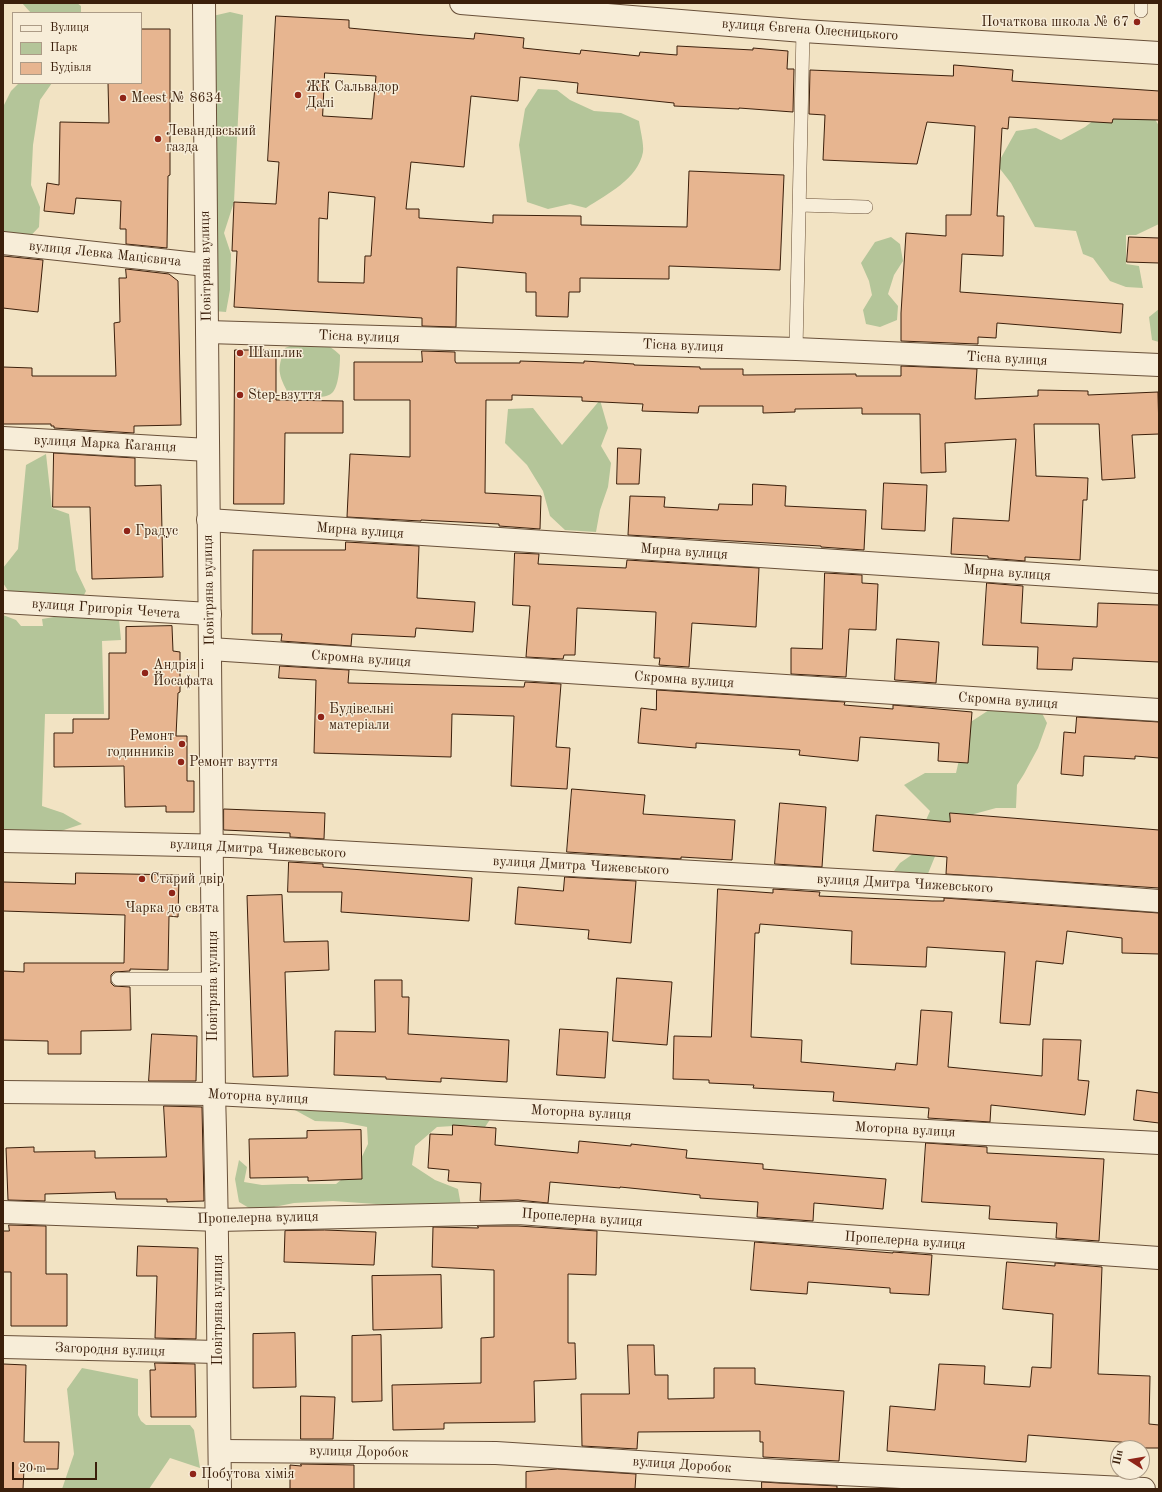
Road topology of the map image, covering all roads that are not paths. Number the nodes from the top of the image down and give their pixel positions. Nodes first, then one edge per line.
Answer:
1 (204, 3) edge
2 (460, 3) edge
3 (803, 31) junction
4 (1159, 53) edge
5 (799, 205) junction
6 (866, 207) dead end
7 (3, 243) edge
8 (206, 265) junction
9 (207, 332) junction
10 (796, 349) junction
11 (1159, 365) edge
12 (3, 438) edge
13 (208, 450) junction
14 (208, 520) junction
15 (1159, 582) edge
16 (3, 602) edge
17 (210, 614) junction
18 (210, 649) junction
19 (1159, 710) edge
20 (3, 841) edge
21 (212, 846) junction
22 (1159, 901) edge
23 (118, 979) dead end
24 (213, 979) junction
25 (3, 1092) edge
26 (214, 1094) junction
27 (1159, 1143) edge
28 (3, 1212) edge
29 (218, 1220) junction
30 (1159, 1258) edge
31 (3, 1347) edge
32 (218, 1352) junction
33 (220, 1451) junction
34 (220, 1489) edge
35 (1144, 1489) edge

1 - 8 street, Повітряна вулиця
2 - 3 street, вулиця Євгена Олесницького
3 - 4 street, вулиця Євгена Олесницького
3 - 5 lane
5 - 6 lane
5 - 10 lane
7 - 8 street, вулиця Левка Мацієвича
8 - 9 street, Повітряна вулиця
9 - 10 street, Тісна вулиця
9 - 13 street, Повітряна вулиця
10 - 11 street, Тісна вулиця
12 - 13 street, вулиця Марка Каганця
13 - 14 street, Повітряна вулиця
14 - 15 street, Мирна вулиця
14 - 17 street, Повітряна вулиця
16 - 17 street, вулиця Григорія Чечета
17 - 18 street, Повітряна вулиця
18 - 19 street, Скромна вулиця
18 - 21 street, Повітряна вулиця
20 - 21 street, вулиця Дмитра Чижевського
21 - 22 street, вулиця Дмитра Чижевського
21 - 24 street, Повітряна вулиця
23 - 24 lane
24 - 26 street, Повітряна вулиця
25 - 26 street, Моторна вулиця
26 - 27 street, Моторна вулиця
26 - 29 street, Повітряна вулиця
28 - 29 street, Пропелерна вулиця
29 - 30 street, Пропелерна вулиця
29 - 32 street, Повітряна вулиця
31 - 32 street, Загородня вулиця
32 - 33 street, Повітряна вулиця
33 - 34 street, Повітряна вулиця
33 - 35 street, вулиця Доробок

